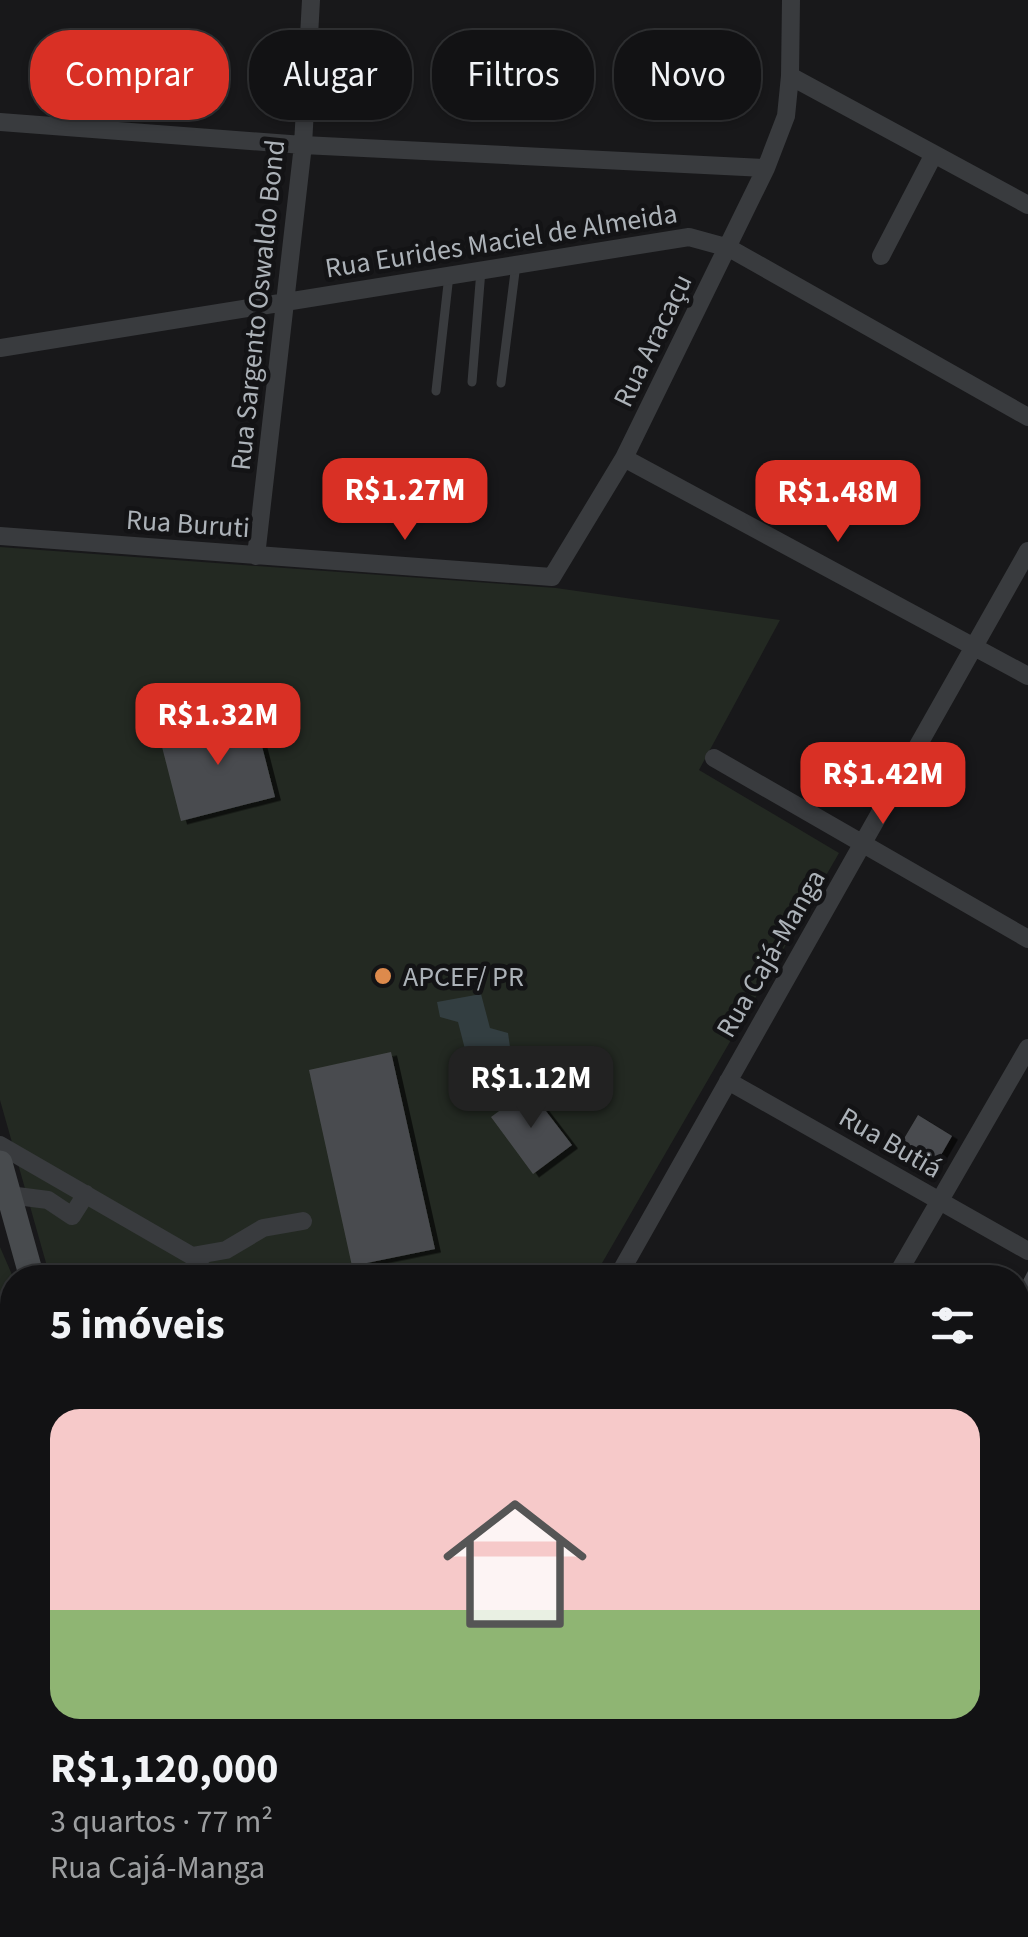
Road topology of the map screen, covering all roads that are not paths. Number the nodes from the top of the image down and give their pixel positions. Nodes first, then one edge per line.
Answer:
1 (311, 0) edge
2 (791, 0) edge
3 (790, 76) junction
4 (0, 122) edge
5 (303, 145) junction
6 (934, 154) junction
7 (766, 168) junction
8 (1028, 205) edge
9 (728, 248) junction
10 (881, 256) dead end
11 (516, 264) junction
12 (481, 270) junction
13 (449, 275) junction
14 (287, 302) junction
15 (0, 348) edge
16 (472, 382) dead end
17 (502, 384) dead end
18 (436, 392) dead end
19 (1028, 417) edge
20 (624, 458) junction
21 (0, 536) edge
22 (1028, 551) edge
23 (256, 556) junction
24 (552, 576) joint
25 (975, 645) junction
26 (1028, 676) edge
27 (714, 758) dead end
28 (864, 844) junction
29 (1028, 939) edge
30 (1028, 1048) edge
31 (728, 1081) junction
32 (0, 1145) edge
33 (0, 1163) edge
34 (61, 1179) junction
35 (86, 1194) junction
36 (9, 1196) junction
37 (48, 1200) junction
38 (938, 1200) junction
39 (303, 1221) dead end
40 (1028, 1250) edge
41 (192, 1256) junction
42 (28, 1265) edge
43 (199, 1265) edge
44 (624, 1265) edge
45 (902, 1265) edge

1 - 5 street, Rua Sargento Oswaldo Bond
2 - 3 street, Rua Aracaçu
3 - 6 street
3 - 7 street, Rua Aracaçu
4 - 5 street
5 - 7 street
5 - 14 street, Rua Sargento Oswaldo Bond
6 - 8 street
6 - 10 street
7 - 9 street, Rua Aracaçu
9 - 11 street, Rua Eurides Maciel de Almeida
9 - 19 street, Rua Eurides Maciel de Almeida
9 - 20 street, Rua Aracaçu
11 - 12 street, Rua Eurides Maciel de Almeida
11 - 17 lane
12 - 13 street, Rua Eurides Maciel de Almeida
12 - 16 lane
13 - 14 street, Rua Eurides Maciel de Almeida
13 - 18 lane
14 - 15 street, Rua Eurides Maciel de Almeida
14 - 23 street, Rua Sargento Oswaldo Bond
20 - 24 street, Rua Aracaçu
20 - 25 street
21 - 23 street, Rua Buruti
22 - 25 street, Rua Cajá-Manga
23 - 24 street, Rua Buruti
25 - 26 street
25 - 28 street, Rua Cajá-Manga
27 - 28 street
28 - 29 street
28 - 31 street, Rua Cajá-Manga
30 - 38 street
31 - 38 street, Rua Butiá
31 - 44 street, Rua Cajá-Manga
32 - 34 street
33 - 36 street
34 - 35 street
34 - 37 street
35 - 37 street
35 - 41 street
36 - 37 street
36 - 42 street
38 - 40 street, Rua Butiá
38 - 45 street
39 - 41 street
41 - 43 street

